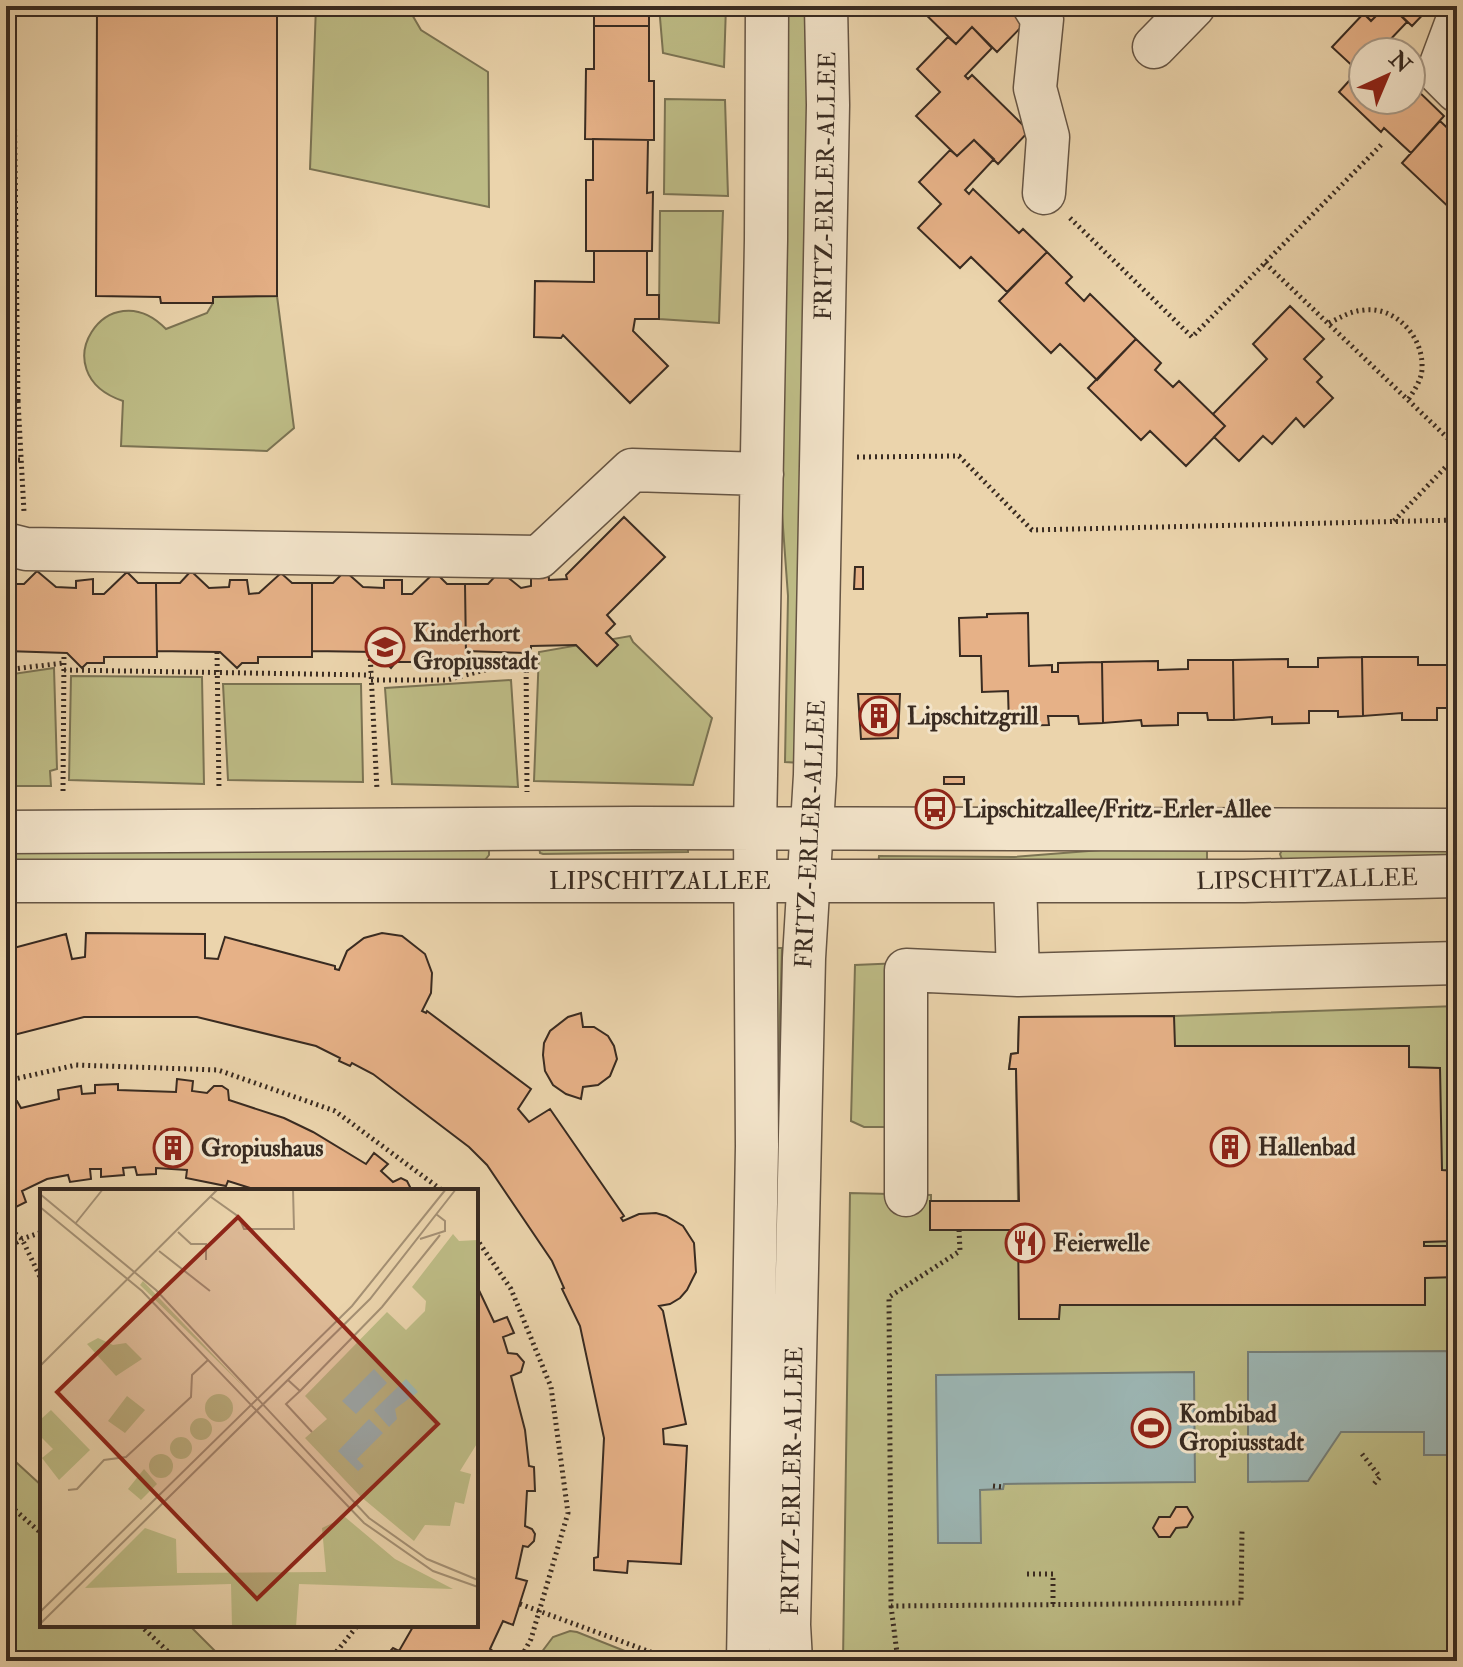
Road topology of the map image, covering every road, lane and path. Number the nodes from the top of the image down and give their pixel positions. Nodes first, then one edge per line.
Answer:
1 (767, 6) edge
2 (826, 6) edge
3 (1034, 6) edge
4 (1194, 6) edge
5 (10, 10) edge
6 (1457, 21) edge
7 (1154, 47) dead end
8 (1457, 91) edge
9 (1383, 143) dead end
10 (1044, 193) joint
11 (1265, 263) junction
12 (1329, 323) junction
13 (1408, 400) junction
14 (6, 401) edge
15 (18, 401) junction
16 (1457, 447) edge
17 (1457, 455) edge
18 (857, 457) dead end
19 (6, 460) edge
20 (22, 460) junction
21 (762, 474) junction
22 (1457, 520) edge
23 (1393, 522) junction
24 (16, 547) edge
25 (217, 652) dead end
26 (64, 653) dead end
27 (370, 653) dead end
28 (63, 663) junction
29 (6, 670) edge
30 (64, 670) junction
31 (217, 672) junction
32 (371, 678) junction
33 (219, 789) dead end
34 (377, 790) dead end
35 (63, 791) dead end
36 (521, 811) junction
37 (755, 829) junction
38 (813, 829) junction
39 (1242, 830) junction
40 (1457, 830) edge
41 (6, 832) edge
42 (1457, 876) edge
43 (6, 881) edge
44 (515, 881) junction
45 (756, 881) junction
46 (808, 881) junction
47 (1015, 881) junction
48 (1244, 881) junction
49 (1457, 963) edge
50 (1018, 975) junction
51 (6, 1081) edge
52 (757, 1146) junction
53 (800, 1147) junction
54 (440, 1189) edge
55 (906, 1195) dead end
56 (6, 1226) edge
57 (959, 1230) dead end
58 (40, 1233) edge
59 (22, 1239) junction
60 (478, 1241) edge
61 (6, 1249) edge
62 (40, 1277) edge
63 (1362, 1454) dead end
64 (993, 1486) dead end
65 (1372, 1486) dead end
66 (1004, 1487) dead end
67 (6, 1502) edge
68 (1242, 1530) dead end
69 (40, 1532) edge
70 (1027, 1574) dead end
71 (520, 1604) dead end
72 (1053, 1604) junction
73 (891, 1606) junction
74 (539, 1610) junction
75 (142, 1627) edge
76 (356, 1627) edge
77 (748, 1643) edge
78 (790, 1643) edge
79 (178, 1661) edge
80 (329, 1661) edge
81 (519, 1661) edge
82 (675, 1661) edge
83 (898, 1661) edge

1 - 21 street, FRITZ-ERLER-ALLEE
2 - 38 street, FRITZ-ERLER-ALLEE
3 - 10 street
4 - 7 street
5 - 15 path
6 - 8 street
9 - 11 path
10 - 11 path
11 - 12 path
12 - 13 path
12 - 13 path
13 - 16 path
14 - 15 path
15 - 20 path
17 - 23 path
18 - 23 path
19 - 20 path
20 - 24 path
21 - 24 street
21 - 37 street, FRITZ-ERLER-ALLEE
22 - 23 path
25 - 31 path
26 - 28 path
27 - 32 path
28 - 29 path
28 - 30 path
30 - 31 path
30 - 35 path
31 - 32 path
31 - 33 path
32 - 34 path
32 - 36 path
36 - 37 street, LIPSCHITZALLEE
36 - 41 street, LIPSCHITZALLEE
36 - 44 street
37 - 38 street, LIPSCHITZALLEE
37 - 45 street, FRITZ-ERLER-ALLEE
38 - 39 street, LIPSCHITZALLEE
38 - 46 street, FRITZ-ERLER-ALLEE
39 - 40 street, LIPSCHITZALLEE
39 - 48 street
42 - 48 street, LIPSCHITZALLEE
43 - 44 street, LIPSCHITZALLEE
44 - 45 street, LIPSCHITZALLEE
45 - 46 street, LIPSCHITZALLEE
45 - 52 street, FRITZ-ERLER-ALLEE
46 - 47 street, LIPSCHITZALLEE
46 - 53 street, FRITZ-ERLER-ALLEE
47 - 48 street, LIPSCHITZALLEE
47 - 50 street
49 - 50 street
50 - 55 street
51 - 54 path
52 - 53 street
52 - 77 street, FRITZ-ERLER-ALLEE
53 - 78 street, FRITZ-ERLER-ALLEE
56 - 59 path
57 - 73 path
58 - 59 path
59 - 61 path
59 - 62 path
60 - 74 path
63 - 65 path
64 - 66 path
67 - 69 path
68 - 72 path
70 - 72 path
71 - 74 path
72 - 73 path
73 - 83 path
74 - 81 path
74 - 82 path
75 - 79 path
76 - 80 path
77 - 78 street

